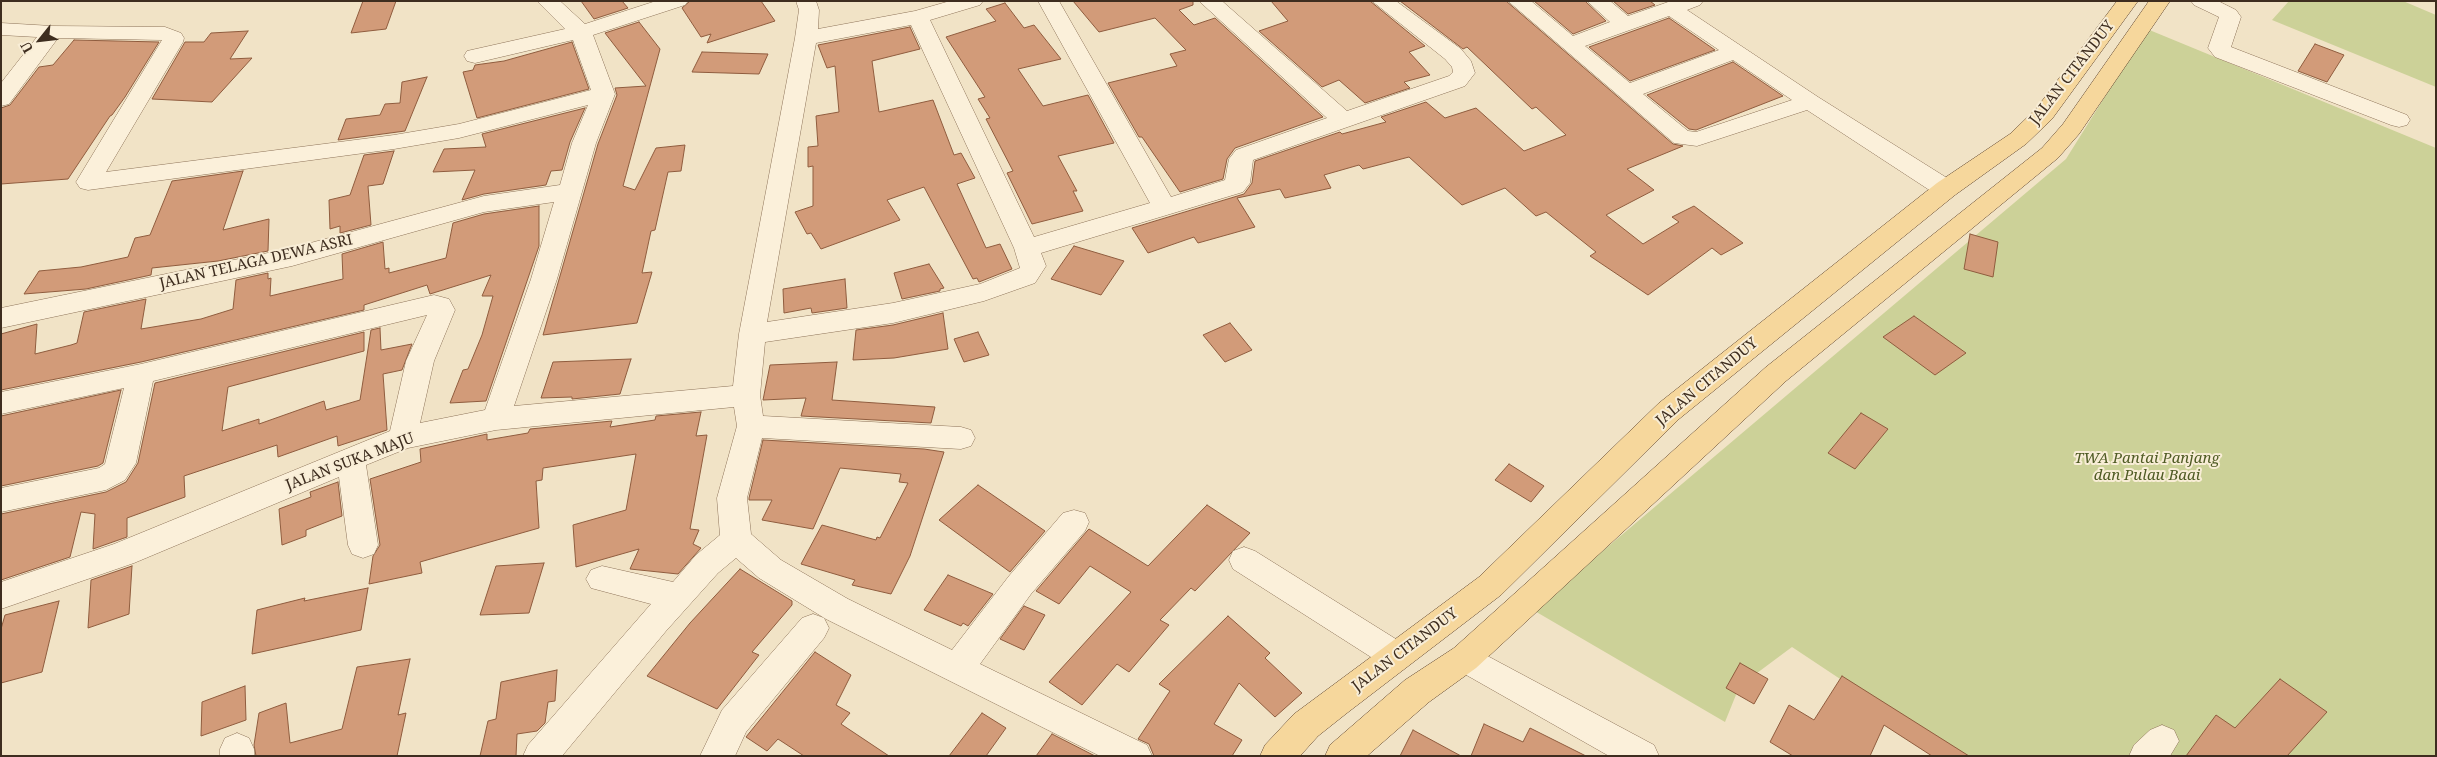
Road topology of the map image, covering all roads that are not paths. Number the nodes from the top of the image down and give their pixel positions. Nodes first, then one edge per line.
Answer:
1 (547, 1) edge
2 (678, 1) edge
3 (806, 1) edge
4 (974, 1) edge
5 (1048, 1) edge
6 (1209, 1) edge
7 (1382, 1) edge
8 (1518, 1) edge
9 (1597, 1) edge
10 (1693, 1) edge
11 (2128, 1) edge
12 (2160, 1) edge
13 (2201, 1) edge
14 (1672, 8) junction
15 (918, 17) junction
16 (1625, 24) junction
17 (1, 29) edge
18 (52, 32) junction
19 (581, 32) junction
20 (806, 38) junction
21 (1570, 44) junction
22 (1733, 52) junction
23 (475, 56) dead end
24 (1626, 92) junction
25 (604, 94) junction
26 (1, 99) edge
27 (1810, 102) junction
28 (2399, 120) dead end
29 (1344, 121) junction
30 (2018, 139) junction
31 (2050, 153) junction
32 (1946, 189) junction
33 (568, 192) junction
34 (1164, 206) junction
35 (1027, 248) junction
36 (1, 318) edge
37 (752, 334) junction
38 (141, 374) junction
39 (746, 395) junction
40 (1, 403) edge
41 (496, 419) junction
42 (751, 426) junction
43 (403, 438) junction
44 (961, 438) dead end
45 (351, 459) junction
46 (1, 500) edge
47 (1074, 522) dead end
48 (736, 540) junction
49 (363, 545) dead end
50 (1244, 560) dead end
51 (602, 579) dead end
52 (1, 596) edge
53 (679, 597) junction
54 (813, 628) dead end
55 (1396, 656) junction
56 (1465, 658) junction
57 (958, 668) junction
58 (540, 756) edge
59 (717, 756) edge
60 (1135, 756) edge
61 (1277, 756) edge
62 (1342, 756) edge
63 (1642, 756) edge

1 - 19 street
2 - 19 street
3 - 20 street
4 - 15 street
5 - 34 street
6 - 29 street
7 - 29 street
8 - 21 street
9 - 16 street
10 - 14 street
11 - 30 main road, JALAN CITANDUY
12 - 31 main road, JALAN CITANDUY
13 - 28 street
14 - 16 street
14 - 22 street
15 - 20 street
15 - 35 street
16 - 21 street
17 - 18 street
18 - 25 street
18 - 26 street
19 - 23 street
19 - 25 street
20 - 37 street
21 - 24 street
22 - 24 street
22 - 27 street
24 - 27 street
25 - 33 street
27 - 32 street
29 - 34 street
30 - 31 main road
30 - 32 main road, JALAN CITANDUY
31 - 56 main road, JALAN CITANDUY
32 - 55 main road, JALAN CITANDUY
33 - 36 street, JALAN TELAGA DEWA ASRI
33 - 41 street
34 - 35 street
35 - 37 street
37 - 39 street
38 - 40 street
38 - 43 street
38 - 46 street
39 - 41 street, JALAN SUKA MAJU
39 - 42 street
41 - 43 street, JALAN SUKA MAJU
42 - 44 street
42 - 48 street
43 - 45 street, JALAN SUKA MAJU
45 - 49 street
45 - 52 street, JALAN SUKA MAJU
47 - 57 street
48 - 53 street
48 - 57 street
50 - 55 street
51 - 53 street
53 - 58 street
54 - 59 street
55 - 61 main road, JALAN CITANDUY
56 - 62 main road, JALAN CITANDUY
56 - 63 street
57 - 60 street

